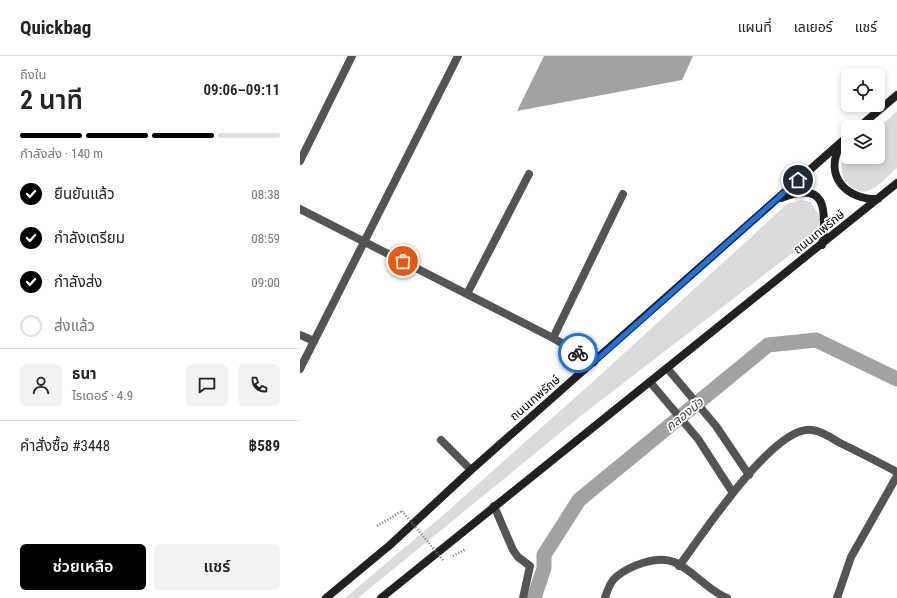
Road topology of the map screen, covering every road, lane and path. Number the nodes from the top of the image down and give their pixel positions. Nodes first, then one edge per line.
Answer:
1 (352, 56) edge
2 (458, 56) edge
3 (897, 95) edge
4 (867, 120) edge
5 (841, 142) edge
6 (841, 146) edge
7 (300, 161) edge
8 (529, 174) dead end
9 (897, 183) edge
10 (623, 194) dead end
11 (878, 199) junction
12 (775, 200) junction
13 (300, 209) edge
14 (365, 242) junction
15 (822, 245) junction
16 (467, 294) junction
17 (300, 335) edge
18 (553, 338) junction
19 (314, 341) junction
20 (594, 362) junction
21 (667, 368) junction
22 (300, 369) edge
23 (650, 382) junction
24 (441, 440) dead end
25 (470, 470) junction
26 (897, 472) edge
27 (748, 474) junction
28 (897, 476) edge
29 (733, 493) junction
30 (494, 506) junction
31 (377, 526) dead end
32 (443, 560) dead end
33 (679, 566) junction
34 (326, 598) edge
35 (381, 598) edge
36 (523, 598) edge
37 (605, 598) edge
38 (725, 598) edge
39 (837, 598) edge

1 - 7 street
2 - 14 street
3 - 4 main road
5 - 12 main road, ถนนเทพรักษ์
6 - 11 main road
8 - 16 street
9 - 11 main road, ถนนเทพรักษ์
10 - 18 street
11 - 15 main road, ถนนเทพรักษ์
12 - 15 main road
12 - 20 main road, ถนนเทพรักษ์
13 - 14 street
14 - 16 street
14 - 19 street
15 - 21 main road, ถนนเทพรักษ์
16 - 18 street
17 - 19 street
18 - 20 street
19 - 22 street
20 - 25 main road, ถนนเทพรักษ์
21 - 23 main road, ถนนเทพรักษ์
21 - 27 street
23 - 29 street
23 - 30 main road, ถนนเทพรักษ์
24 - 25 street
25 - 34 main road, ถนนเทพรักษ์
26 - 27 street
27 - 29 street
28 - 39 street
29 - 33 street
30 - 35 main road, ถนนเทพรักษ์
30 - 36 street
31 - 32 path, bridge
33 - 37 street
33 - 38 street

